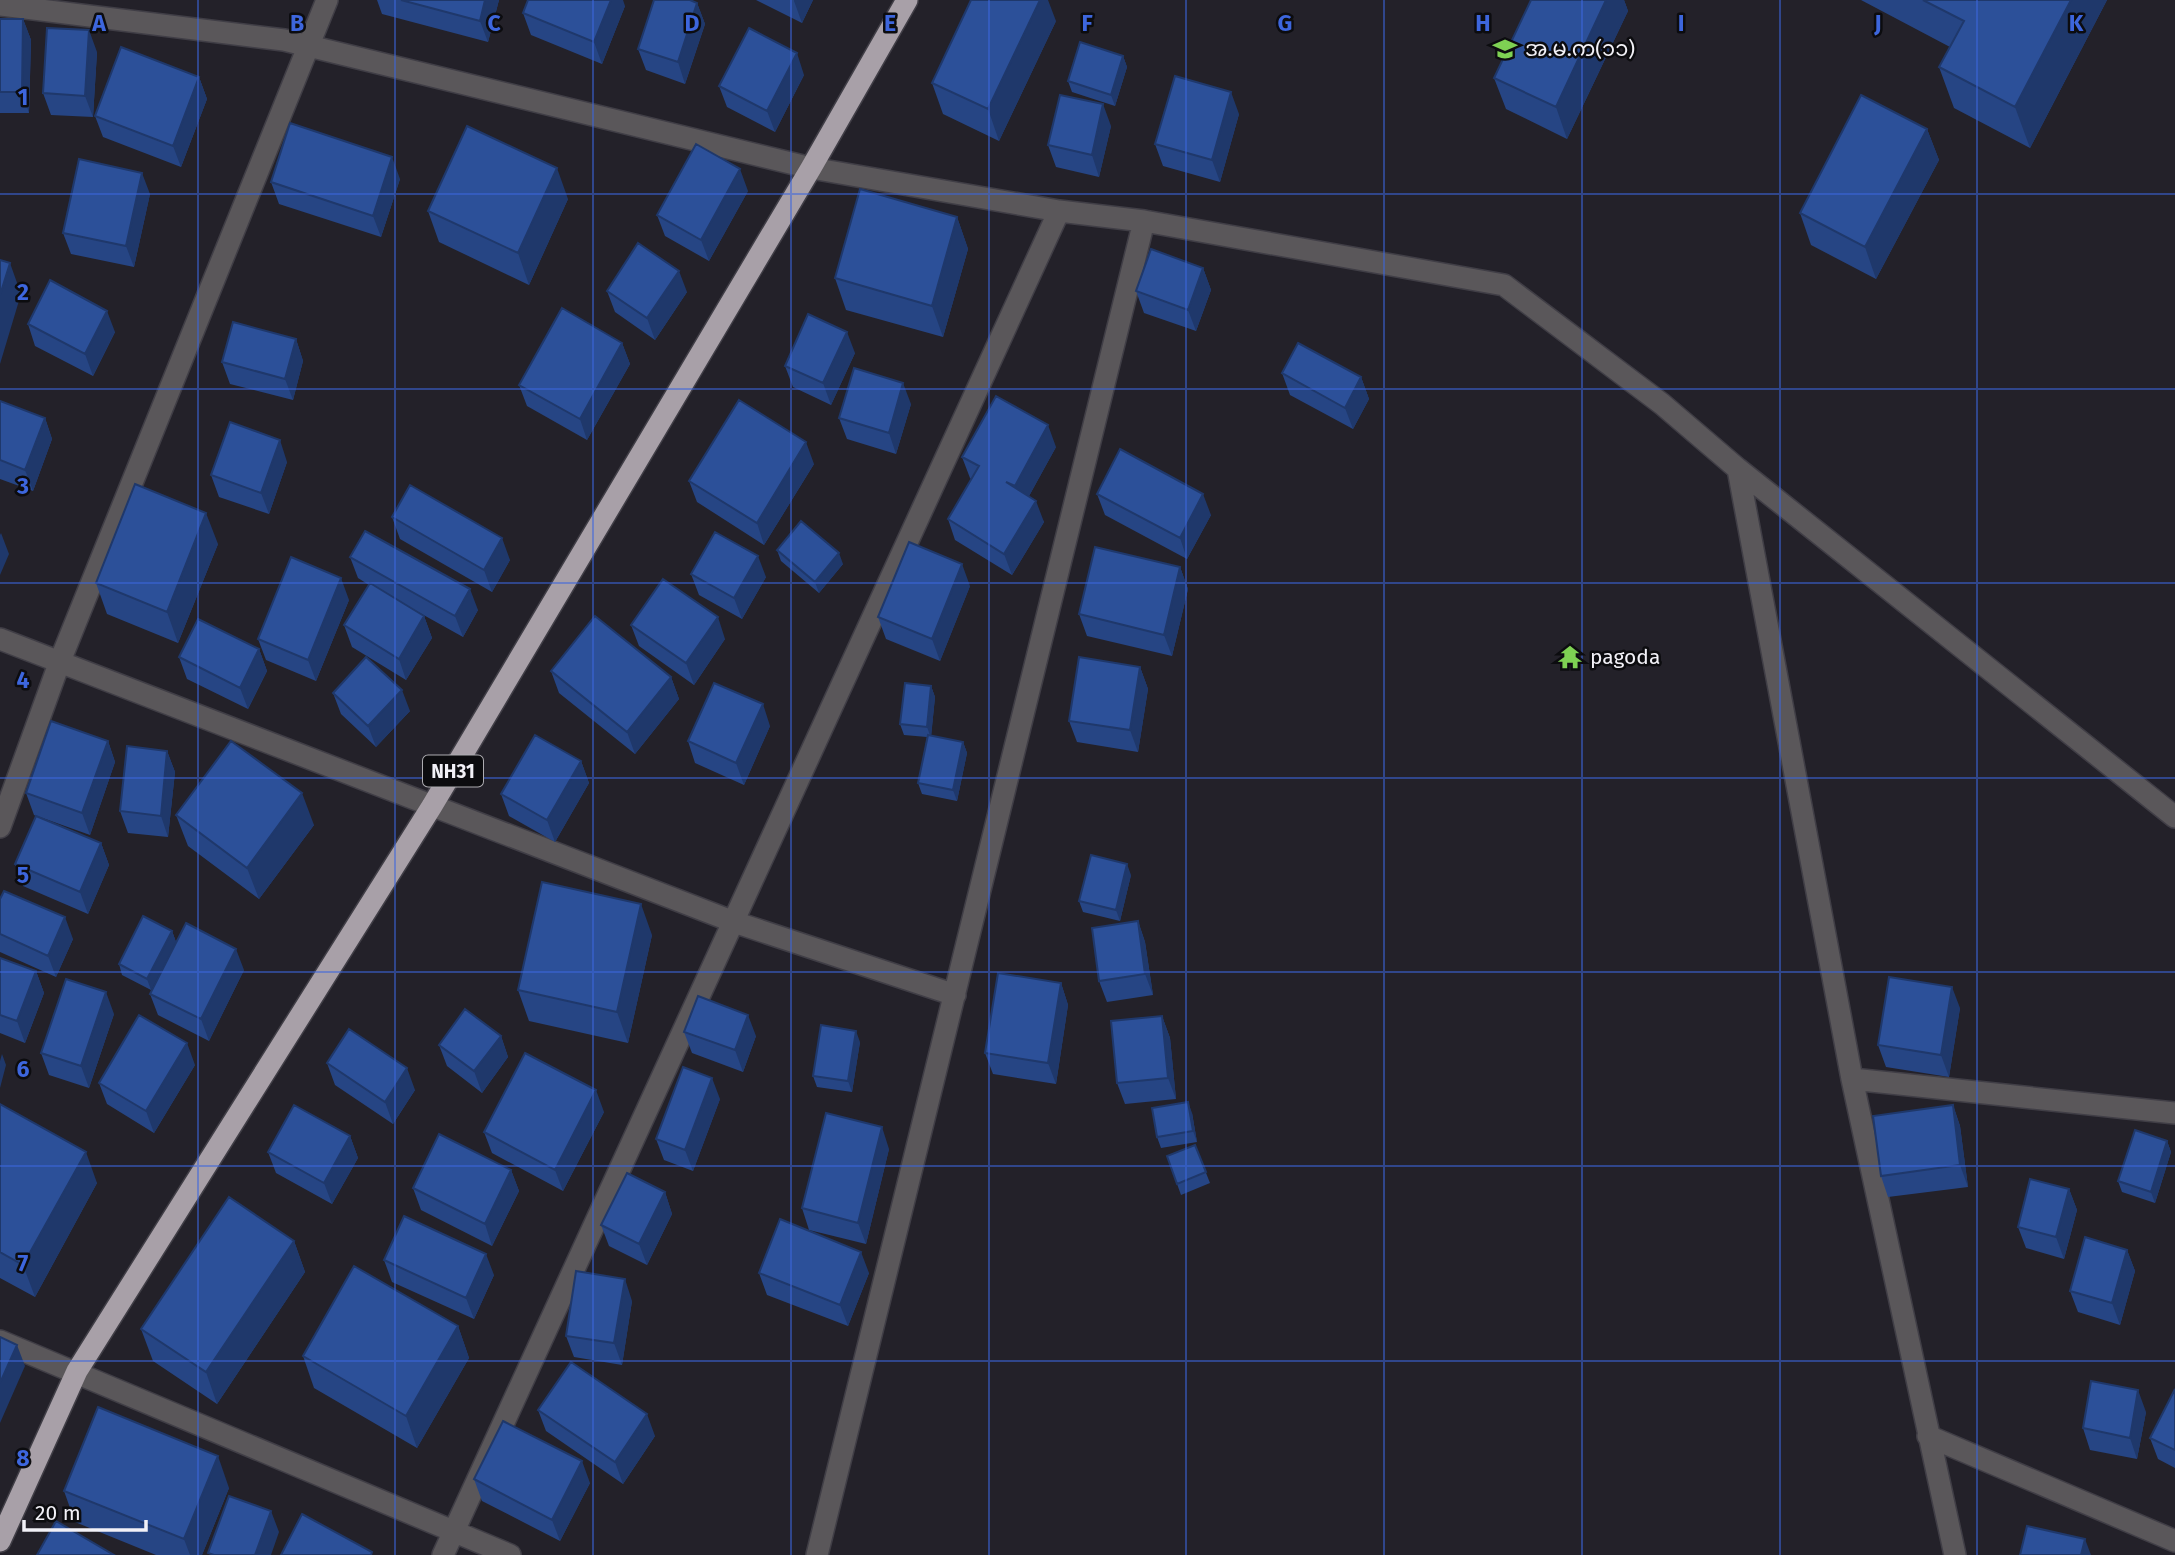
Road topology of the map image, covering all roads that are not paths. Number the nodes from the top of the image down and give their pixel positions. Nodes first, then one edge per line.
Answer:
1 (327, 0) edge
2 (907, 0) edge
3 (0, 5) edge
4 (308, 45) junction
5 (811, 168) junction
6 (1059, 211) junction
7 (1144, 221) junction
8 (1738, 469) junction
9 (0, 639) edge
10 (60, 661) junction
11 (432, 806) junction
12 (2175, 817) edge
13 (0, 827) edge
14 (734, 922) junction
15 (955, 995) junction
16 (1852, 1079) junction
17 (2175, 1113) edge
18 (0, 1340) edge
19 (77, 1371) junction
20 (1928, 1436) junction
21 (455, 1531) junction
22 (0, 1541) edge
23 (2175, 1541) edge
24 (443, 1555) edge
25 (510, 1555) edge
26 (817, 1555) edge
27 (1955, 1555) edge

1 - 4 street
2 - 5 highway, NH31
3 - 4 street
4 - 5 street
4 - 10 street
5 - 6 street
5 - 11 highway, NH31
6 - 7 street
6 - 14 street
7 - 8 street
7 - 15 street
8 - 12 street
8 - 16 street
9 - 10 street
10 - 11 street
10 - 13 street
11 - 14 street
11 - 19 highway, NH31
14 - 15 street
14 - 21 street
15 - 26 street
16 - 17 street
16 - 20 street
18 - 19 street
19 - 21 street
19 - 22 highway, NH31
20 - 23 street
20 - 27 street
21 - 24 street
21 - 25 street

